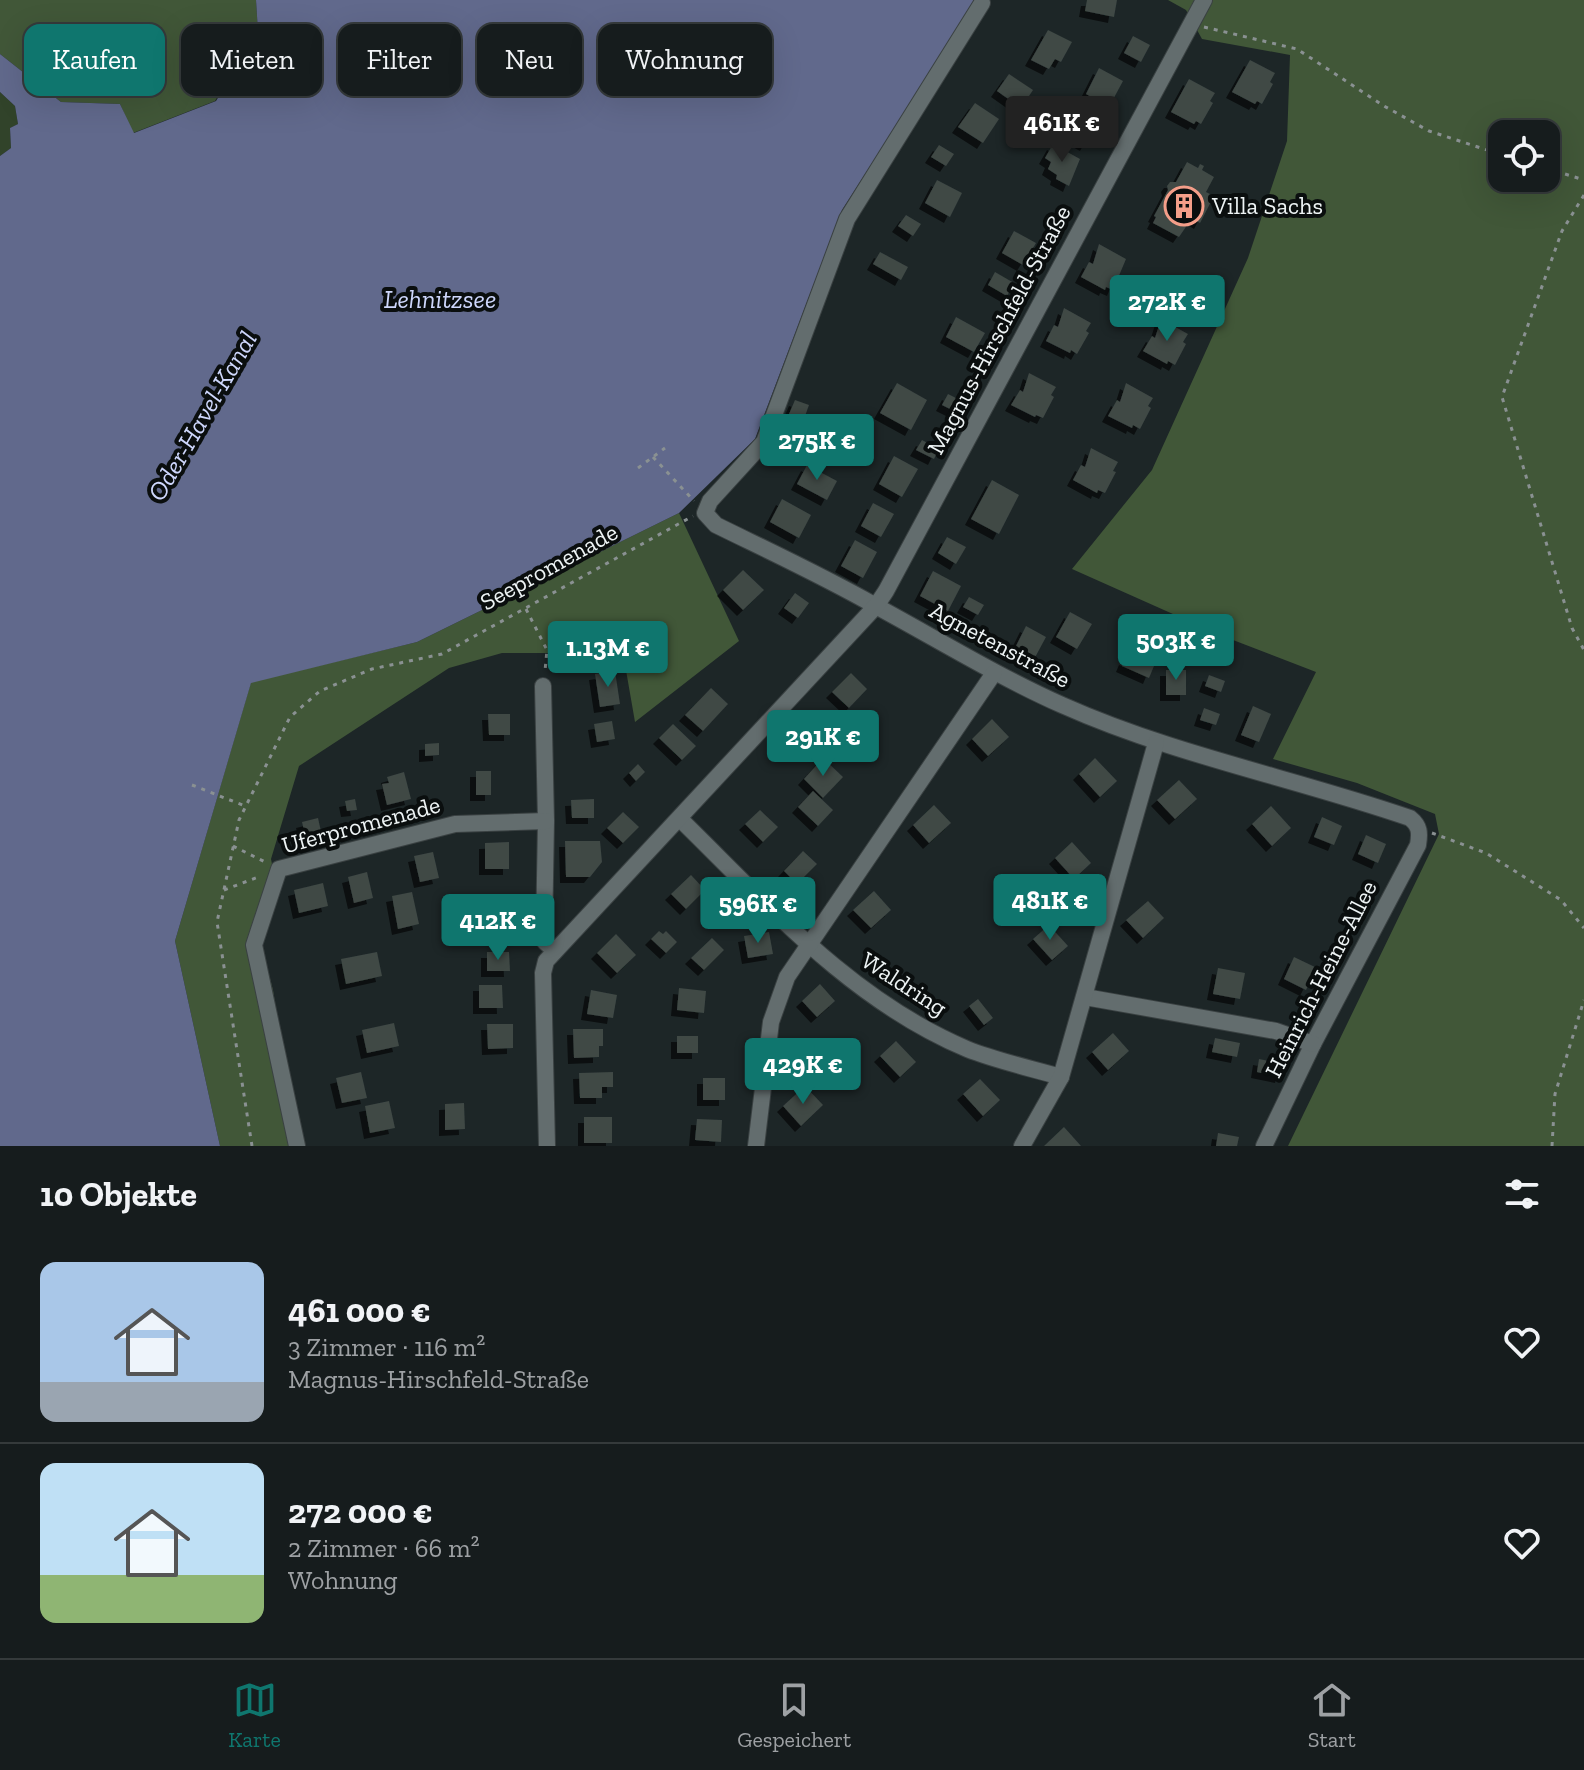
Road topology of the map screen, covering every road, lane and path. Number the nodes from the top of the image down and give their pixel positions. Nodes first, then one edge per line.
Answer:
1 (1204, 0) edge
2 (982, 3) dead end
3 (1193, 22) junction
4 (1488, 150) edge
5 (1560, 172) edge
6 (1584, 180) edge
7 (1584, 195) edge
8 (665, 448) dead end
9 (653, 457) junction
10 (638, 468) dead end
11 (702, 509) junction
12 (876, 606) junction
13 (526, 609) junction
14 (1584, 650) edge
15 (994, 673) junction
16 (543, 686) joint
17 (1156, 743) junction
18 (192, 785) dead end
19 (246, 807) junction
20 (680, 819) junction
21 (546, 821) junction
22 (1420, 834) junction
23 (232, 846) junction
24 (279, 869) junction
25 (224, 890) junction
26 (1584, 928) edge
27 (808, 943) junction
28 (554, 950) junction
29 (1085, 997) junction
30 (1584, 1000) edge
31 (1313, 1044) junction
32 (1061, 1077) junction
33 (252, 1146) edge
34 (297, 1146) edge
35 (547, 1146) edge
36 (756, 1146) edge
37 (1022, 1146) edge
38 (1264, 1146) edge
39 (1552, 1146) edge

1 - 3 street, Magnus-Hirschfeld-Straße
2 - 11 street
3 - 4 path
3 - 12 street, Magnus-Hirschfeld-Straße
5 - 6 path
7 - 14 path
8 - 9 path
9 - 10 path
9 - 11 path
11 - 12 street, Agnetenstraße
11 - 13 path, Seepromenade
12 - 15 street, Agnetenstraße
12 - 20 street, Magnus-Hirschfeld-Straße
13 - 16 path
13 - 19 path, Seepromenade
15 - 17 street, Agnetenstraße
15 - 27 street
16 - 21 street
17 - 22 street, Agnetenstraße
17 - 29 street
18 - 19 path
19 - 23 path, Seepromenade
20 - 27 street, Waldring
20 - 28 street, Magnus-Hirschfeld-Straße
21 - 24 street, Uferpromenade
21 - 28 street
22 - 26 path
22 - 31 street, Heinrich-Heine-Allee
23 - 24 path
23 - 25 path, Seepromenade
24 - 25 path
24 - 34 street, Uferpromenade
25 - 33 path, Seepromenade
27 - 32 street, Waldring
27 - 36 street
28 - 35 street
29 - 31 street
29 - 32 street
30 - 39 path
31 - 38 street, Heinrich-Heine-Allee
32 - 37 street

